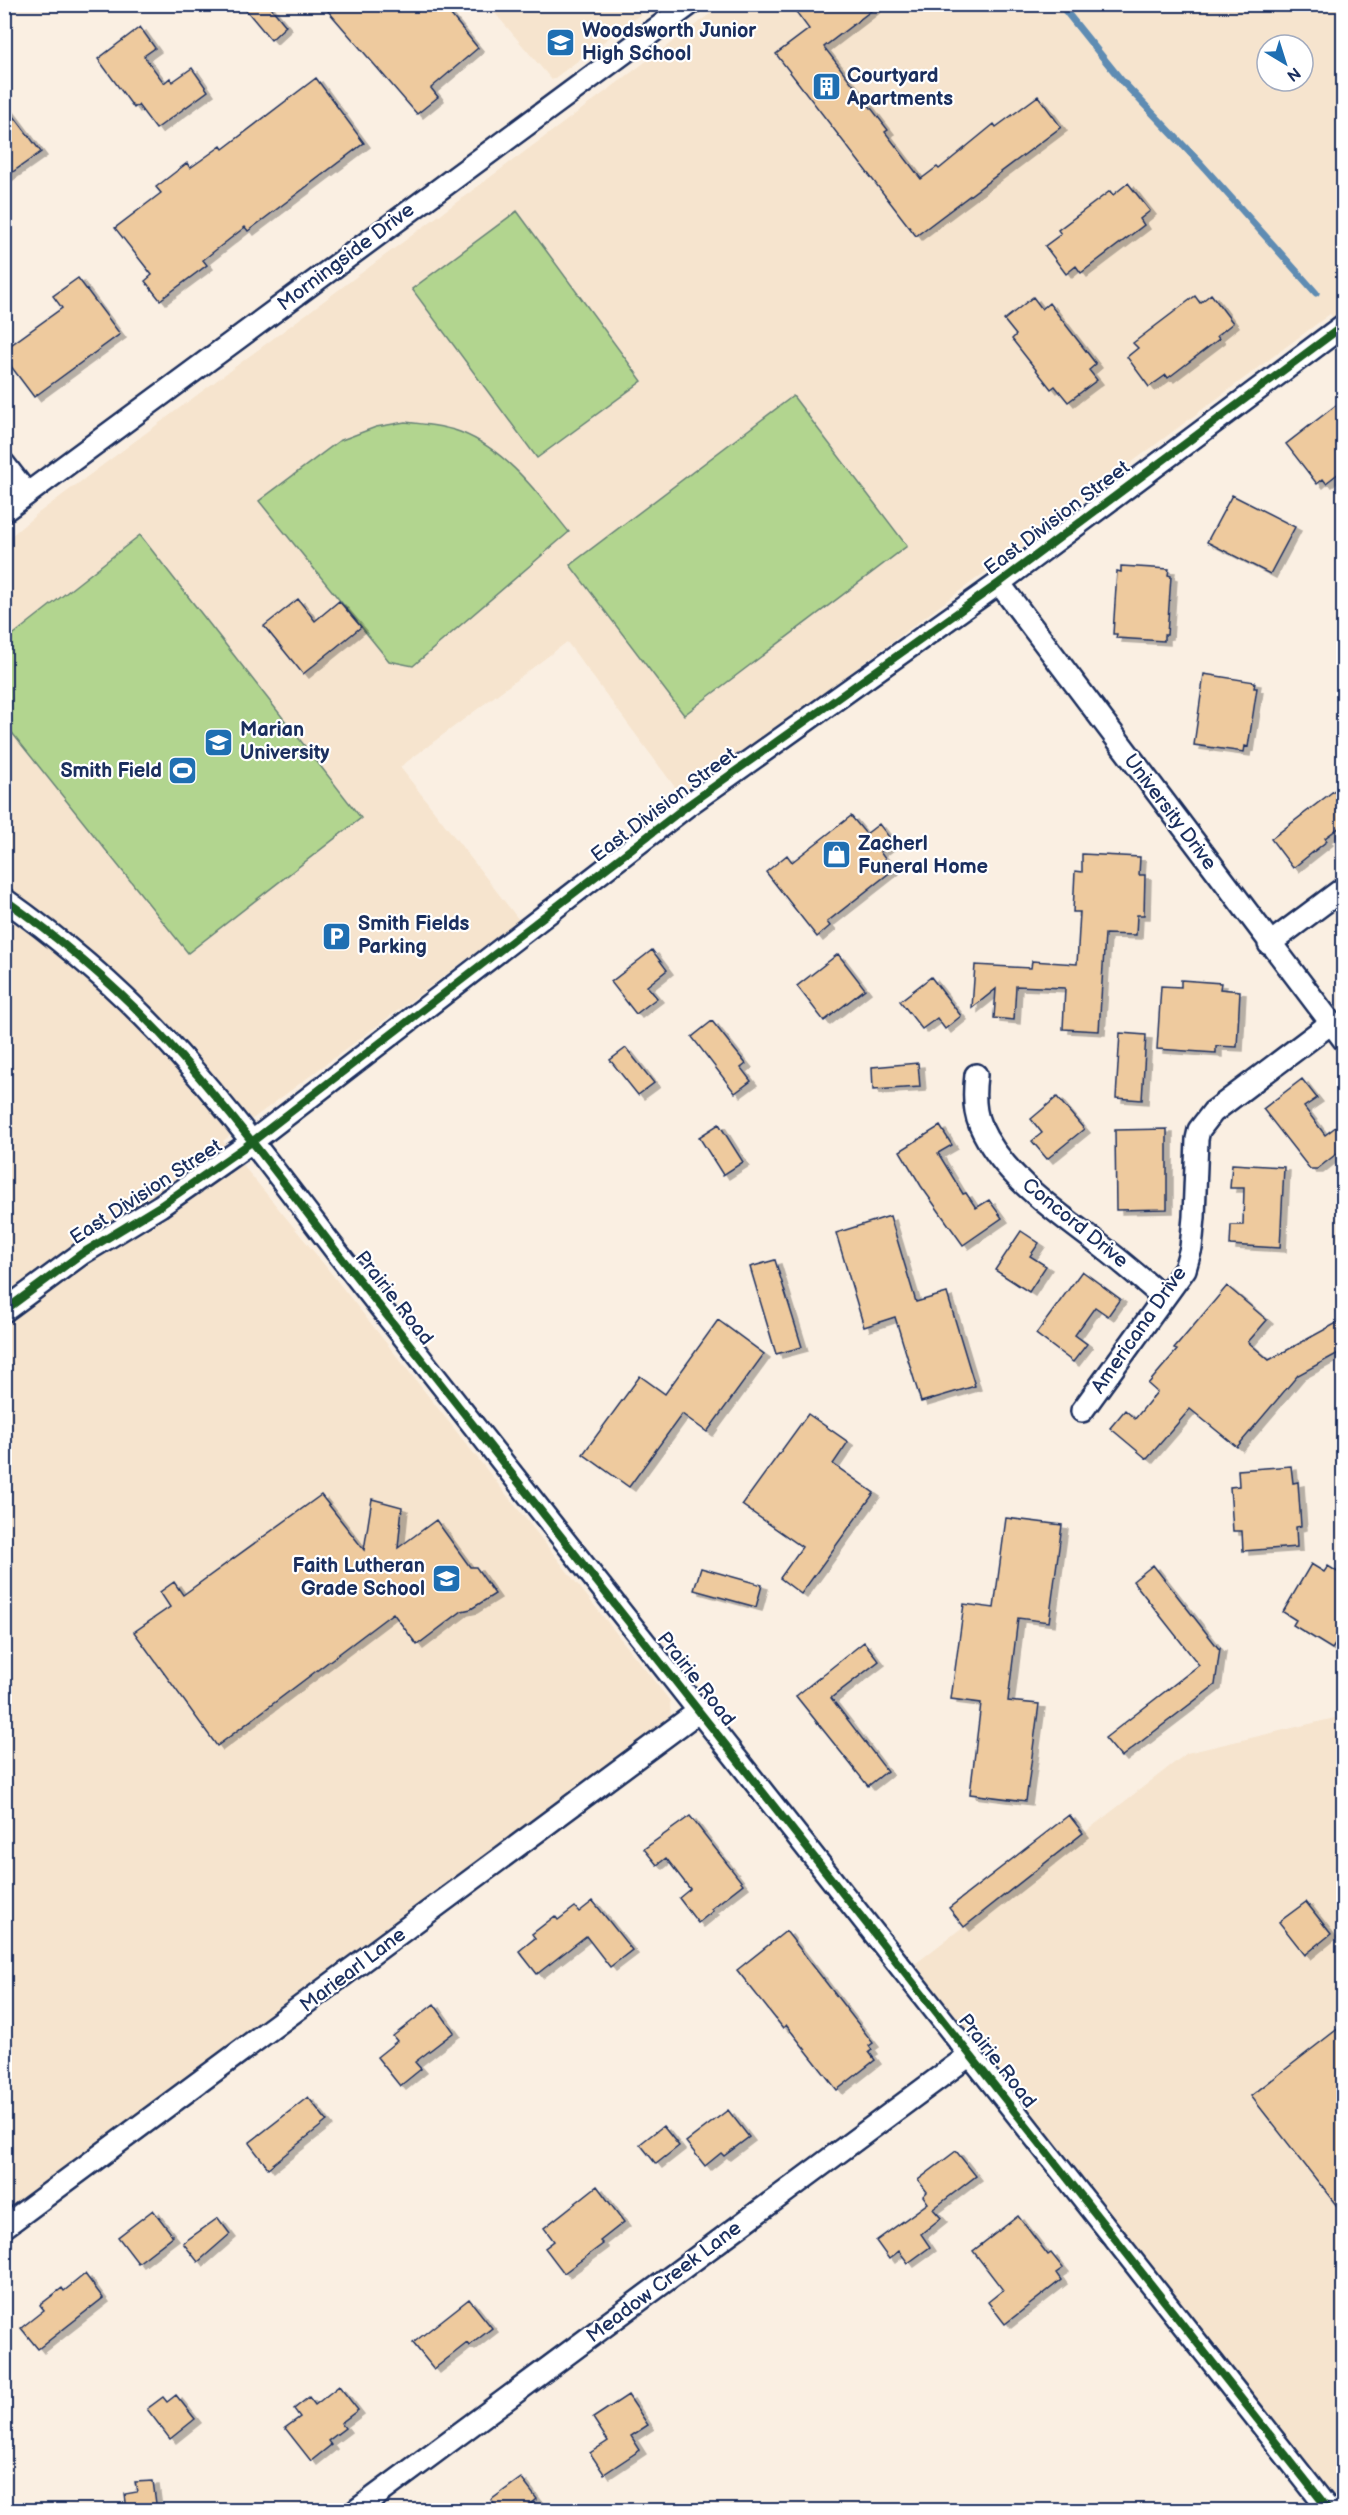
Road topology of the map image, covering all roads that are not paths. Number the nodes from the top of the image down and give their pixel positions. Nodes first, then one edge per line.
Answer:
1 (690, 4) edge
2 (1344, 325) edge
3 (4, 464) edge
4 (27, 494) junction
5 (4, 512) edge
6 (999, 583) junction
7 (1344, 888) edge
8 (4, 899) edge
9 (1269, 944) junction
10 (1331, 1023) junction
11 (1344, 1040) edge
12 (976, 1075) dead end
13 (253, 1141) junction
14 (1164, 1298) junction
15 (4, 1311) edge
16 (1082, 1411) dead end
17 (699, 1711) junction
18 (971, 2054) junction
19 (4, 2227) edge
20 (357, 2511) edge
21 (1329, 2511) edge

1 - 4 street, Morningside Drive
2 - 6 street, East Division Street
3 - 4 street
4 - 5 street, Morningside Drive
6 - 9 street, University Drive
6 - 13 street, East Division Street
7 - 9 street
8 - 13 street, Prairie Road
9 - 10 street, University Drive
10 - 11 street, University Drive
10 - 14 street, Americana Drive
12 - 14 street, Concord Drive
13 - 15 street, East Division Street
13 - 17 street, Prairie Road
14 - 16 street, Americana Drive
17 - 18 street, Prairie Road
17 - 19 street, Mariearl Lane
18 - 20 street, Meadow Creek Lane
18 - 21 street, Prairie Road

